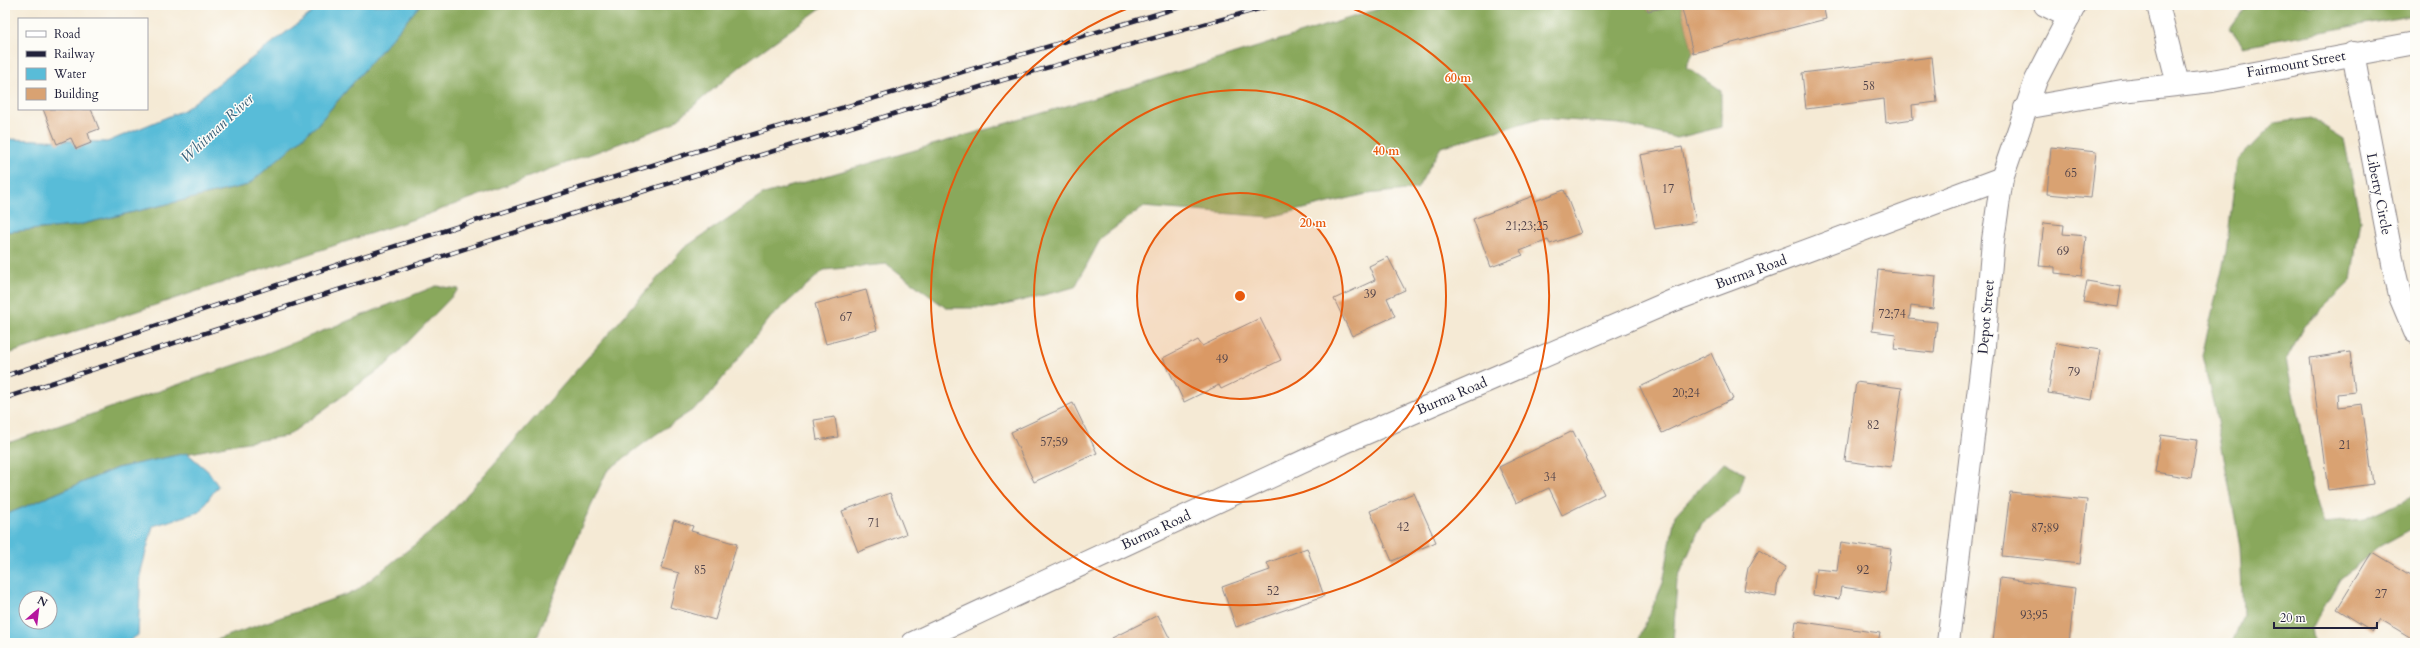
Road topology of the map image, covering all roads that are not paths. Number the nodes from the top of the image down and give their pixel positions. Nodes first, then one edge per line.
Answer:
1 (2046, 5) edge
2 (2158, 5) edge
3 (2072, 11) edge
4 (2415, 43) edge
5 (2353, 53) junction
6 (2178, 84) junction
7 (2025, 108) junction
8 (2002, 178) junction
9 (2415, 332) edge
10 (913, 643) edge
11 (1948, 643) edge

1 - 3 street
2 - 6 street
3 - 7 street, Depot Street
4 - 5 street, Fairmount Street
5 - 6 street, Fairmount Street
5 - 9 street, Liberty Circle
6 - 7 street, Fairmount Street
7 - 8 street, Depot Street
8 - 10 street, Burma Road
8 - 11 street, Depot Street

